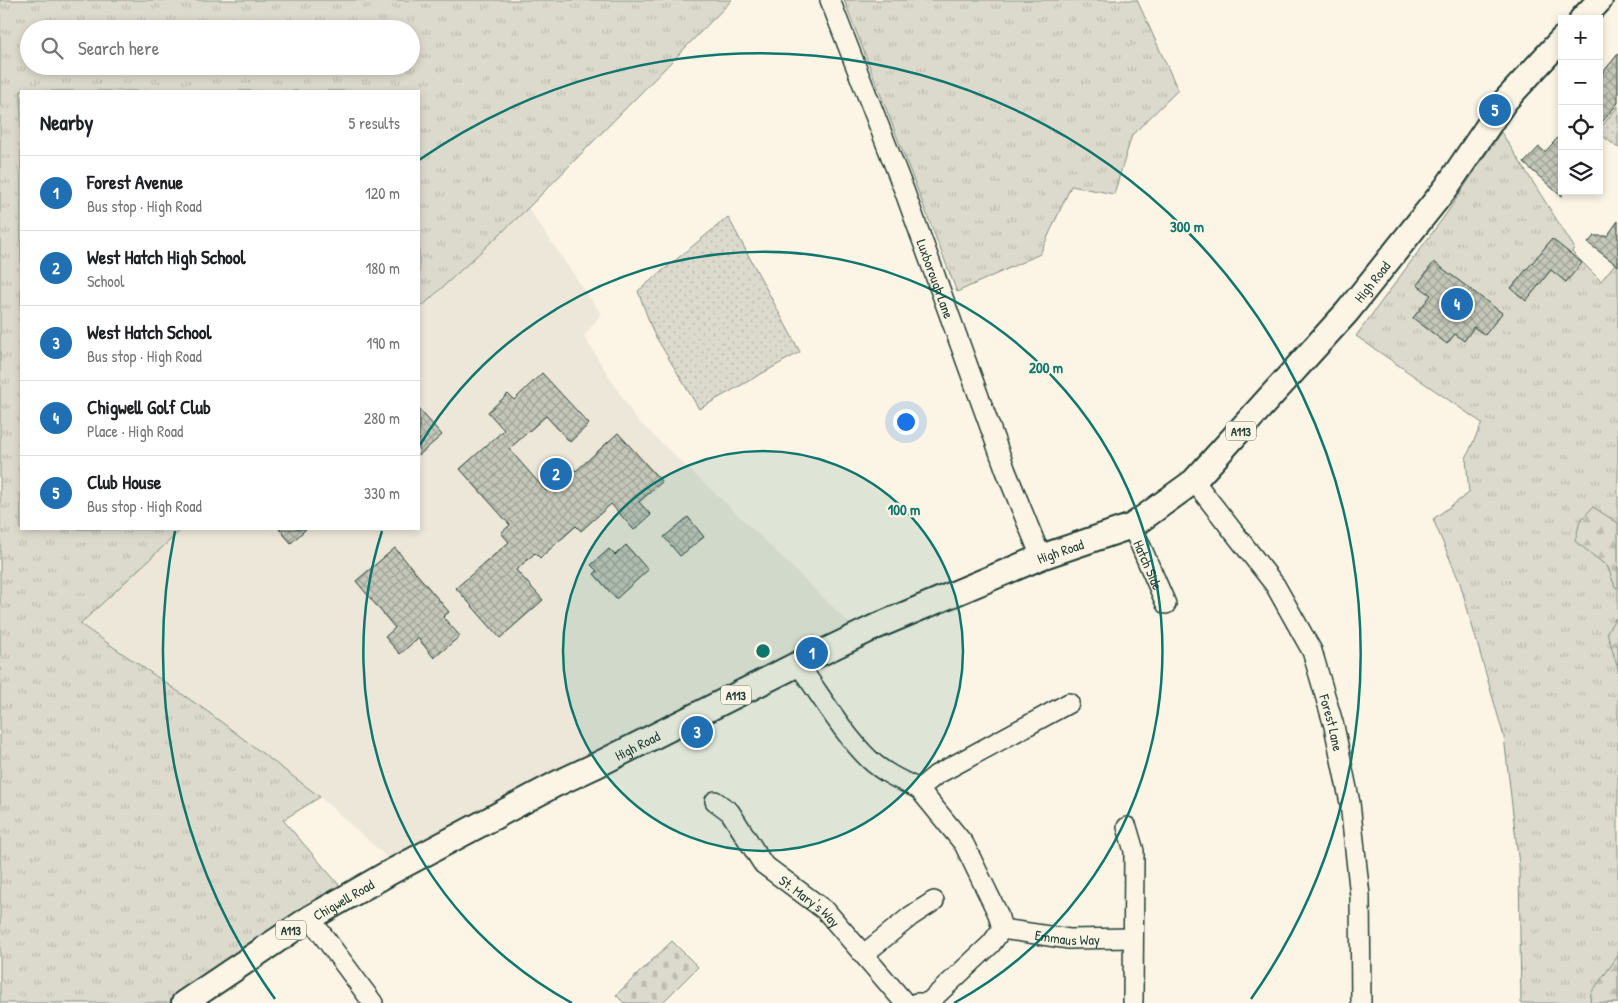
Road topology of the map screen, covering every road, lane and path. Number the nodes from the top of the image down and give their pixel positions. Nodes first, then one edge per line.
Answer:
1 (830, 0) edge
2 (1600, 0) edge
3 (1586, 15) edge
4 (1558, 43) edge
5 (1194, 481) junction
6 (1132, 526) junction
7 (1041, 557) junction
8 (1166, 604) dead end
9 (798, 664) junction
10 (1069, 703) dead end
11 (920, 789) junction
12 (714, 801) dead end
13 (1127, 827) dead end
14 (403, 865) joint
15 (934, 901) dead end
16 (310, 918) junction
17 (1002, 929) junction
18 (1133, 938) junction
19 (864, 954) junction
20 (193, 1000) edge
21 (1134, 1001) dead end
22 (373, 1003) edge
23 (905, 1003) edge
24 (916, 1003) edge
25 (1361, 1003) edge

1 - 7 street, Luxborough Lane
2 - 3 main road
4 - 5 main road, High Road / A113
5 - 6 main road, High Road / A113
5 - 25 street, Forest Lane
6 - 7 main road, High Road / A113
6 - 8 street, Hatch Side
7 - 9 main road, High Road / A113
9 - 11 street
9 - 14 main road, High Road / A113
10 - 11 street
11 - 17 street
12 - 19 street, St. Mary's Way
13 - 18 street
14 - 16 main road, Chigwell Road / A113
15 - 19 street
16 - 20 main road, Chigwell Road / A113
16 - 22 street
17 - 18 street, Emmaus Way
17 - 24 street
18 - 21 street
19 - 23 street, St. Mary's Way

